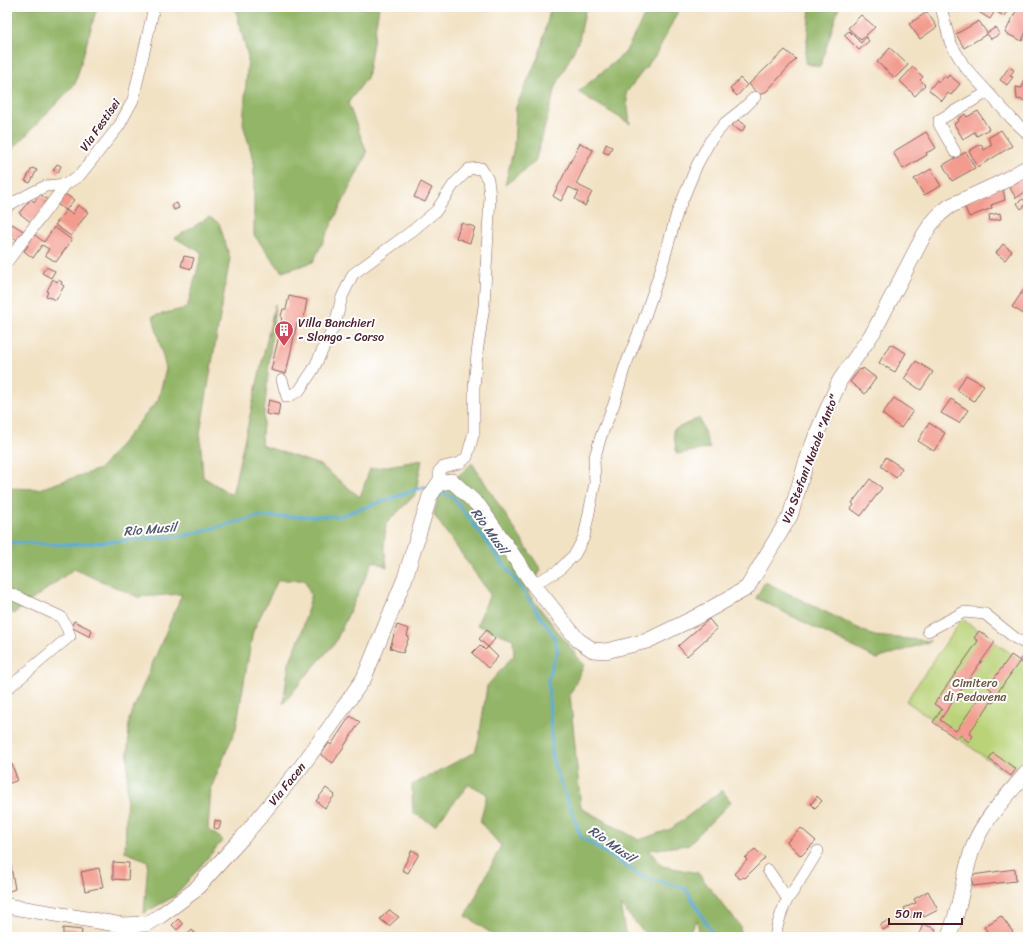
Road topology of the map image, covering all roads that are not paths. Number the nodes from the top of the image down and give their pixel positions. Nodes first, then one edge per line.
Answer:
1 (154, 7) edge
2 (941, 7) edge
3 (988, 92) junction
4 (755, 97) dead end
5 (1028, 134) edge
6 (955, 152) dead end
7 (1028, 167) edge
8 (66, 184) junction
9 (7, 208) edge
10 (7, 262) edge
11 (282, 380) dead end
12 (439, 483) junction
13 (533, 584) junction
14 (7, 592) edge
15 (928, 631) dead end
16 (1028, 645) edge
17 (7, 689) edge
18 (1028, 771) edge
19 (818, 852) dead end
20 (768, 870) dead end
21 (787, 898) junction
22 (7, 906) edge
23 (134, 931) edge
24 (775, 937) edge
25 (948, 937) edge

1 - 8 street, Via Festisei
2 - 3 street
3 - 5 street
3 - 6 street
4 - 13 street
7 - 13 street, Via Stefani Natale "Anto"
8 - 9 street
8 - 10 street
11 - 12 street
12 - 13 street, Via Stefani Natale "Anto"
12 - 23 street, Via Facen
14 - 17 street
15 - 16 street
18 - 25 street
19 - 21 street
20 - 21 street
21 - 24 street
22 - 23 street, Via Facen

